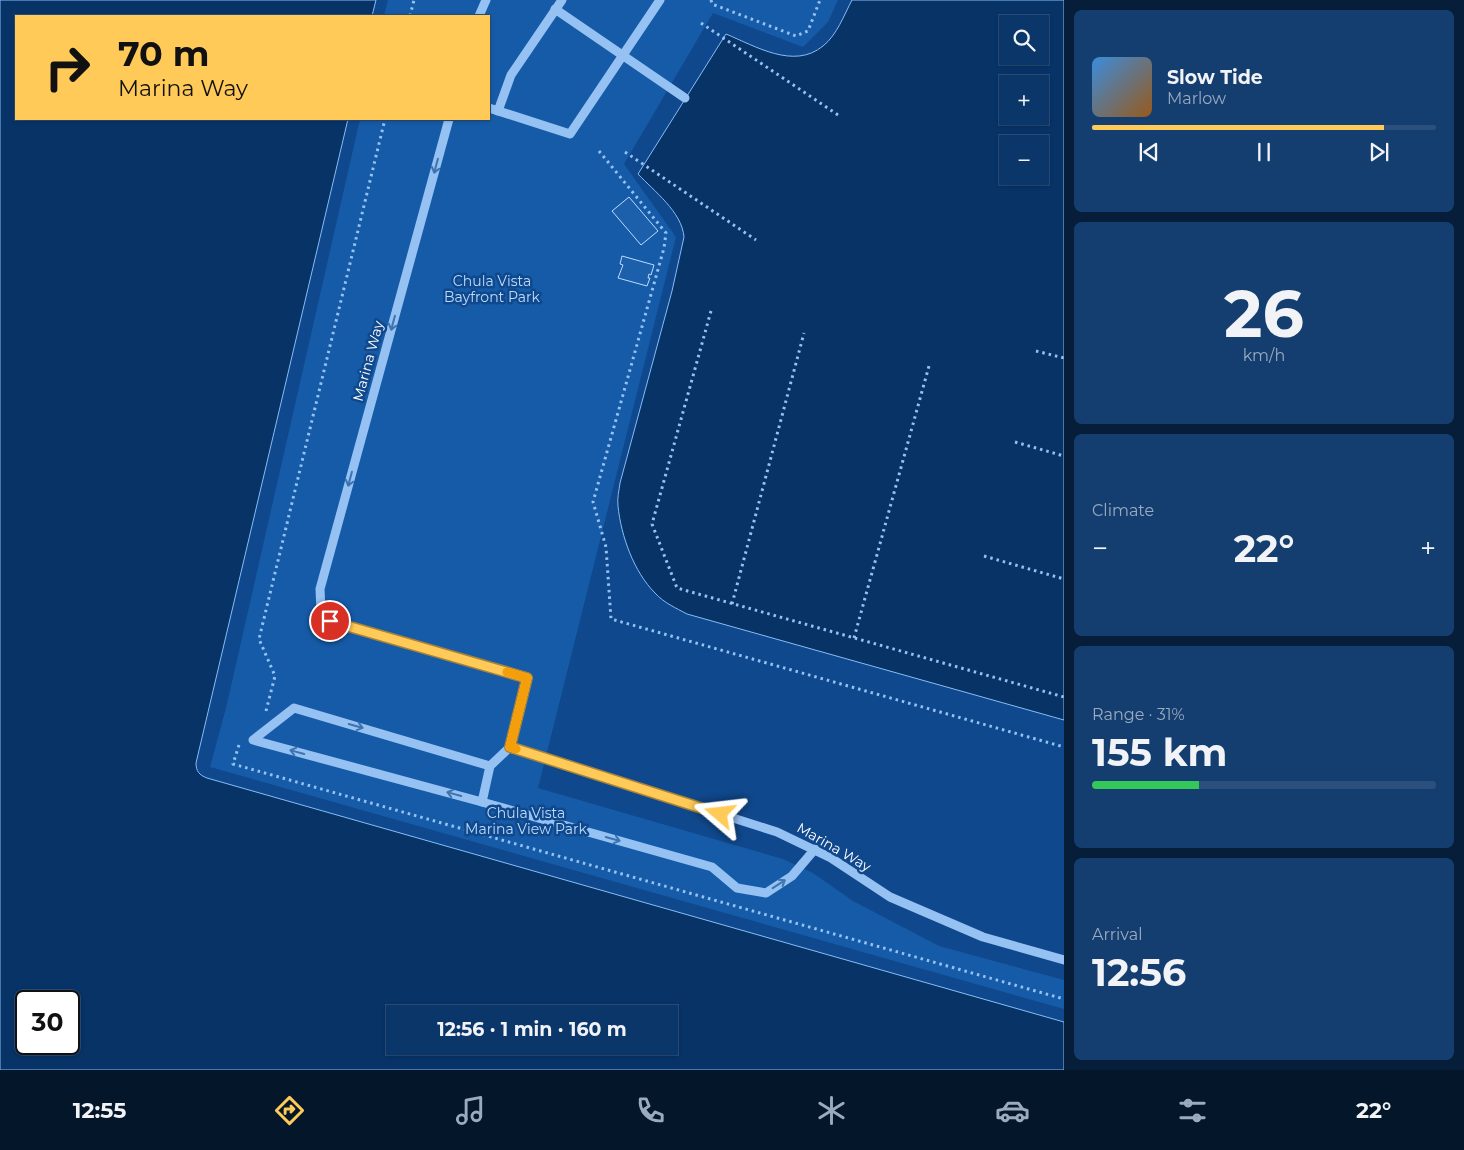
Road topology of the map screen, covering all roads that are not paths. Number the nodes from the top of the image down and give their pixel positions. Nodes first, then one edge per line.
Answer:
1 (486, 0) edge
2 (562, 0) edge
3 (660, 0) edge
4 (556, 9) junction
5 (479, 15) edge
6 (624, 55) junction
7 (685, 98) dead end
8 (490, 108) edge
9 (498, 111) junction
10 (449, 120) edge
11 (510, 747) junction
12 (490, 766) junction
13 (482, 802) junction
14 (815, 849) junction
15 (1064, 960) edge

1 - 5 street
2 - 4 street
3 - 6 street
4 - 6 street
4 - 9 street
6 - 7 street
6 - 9 street
8 - 9 street
10 -> 11 street, Marina Way
11 - 12 street
11 - 14 street, Marina Way
12 - 13 street
13 -> 12 street
13 -> 14 street
14 - 15 street, Marina Way

